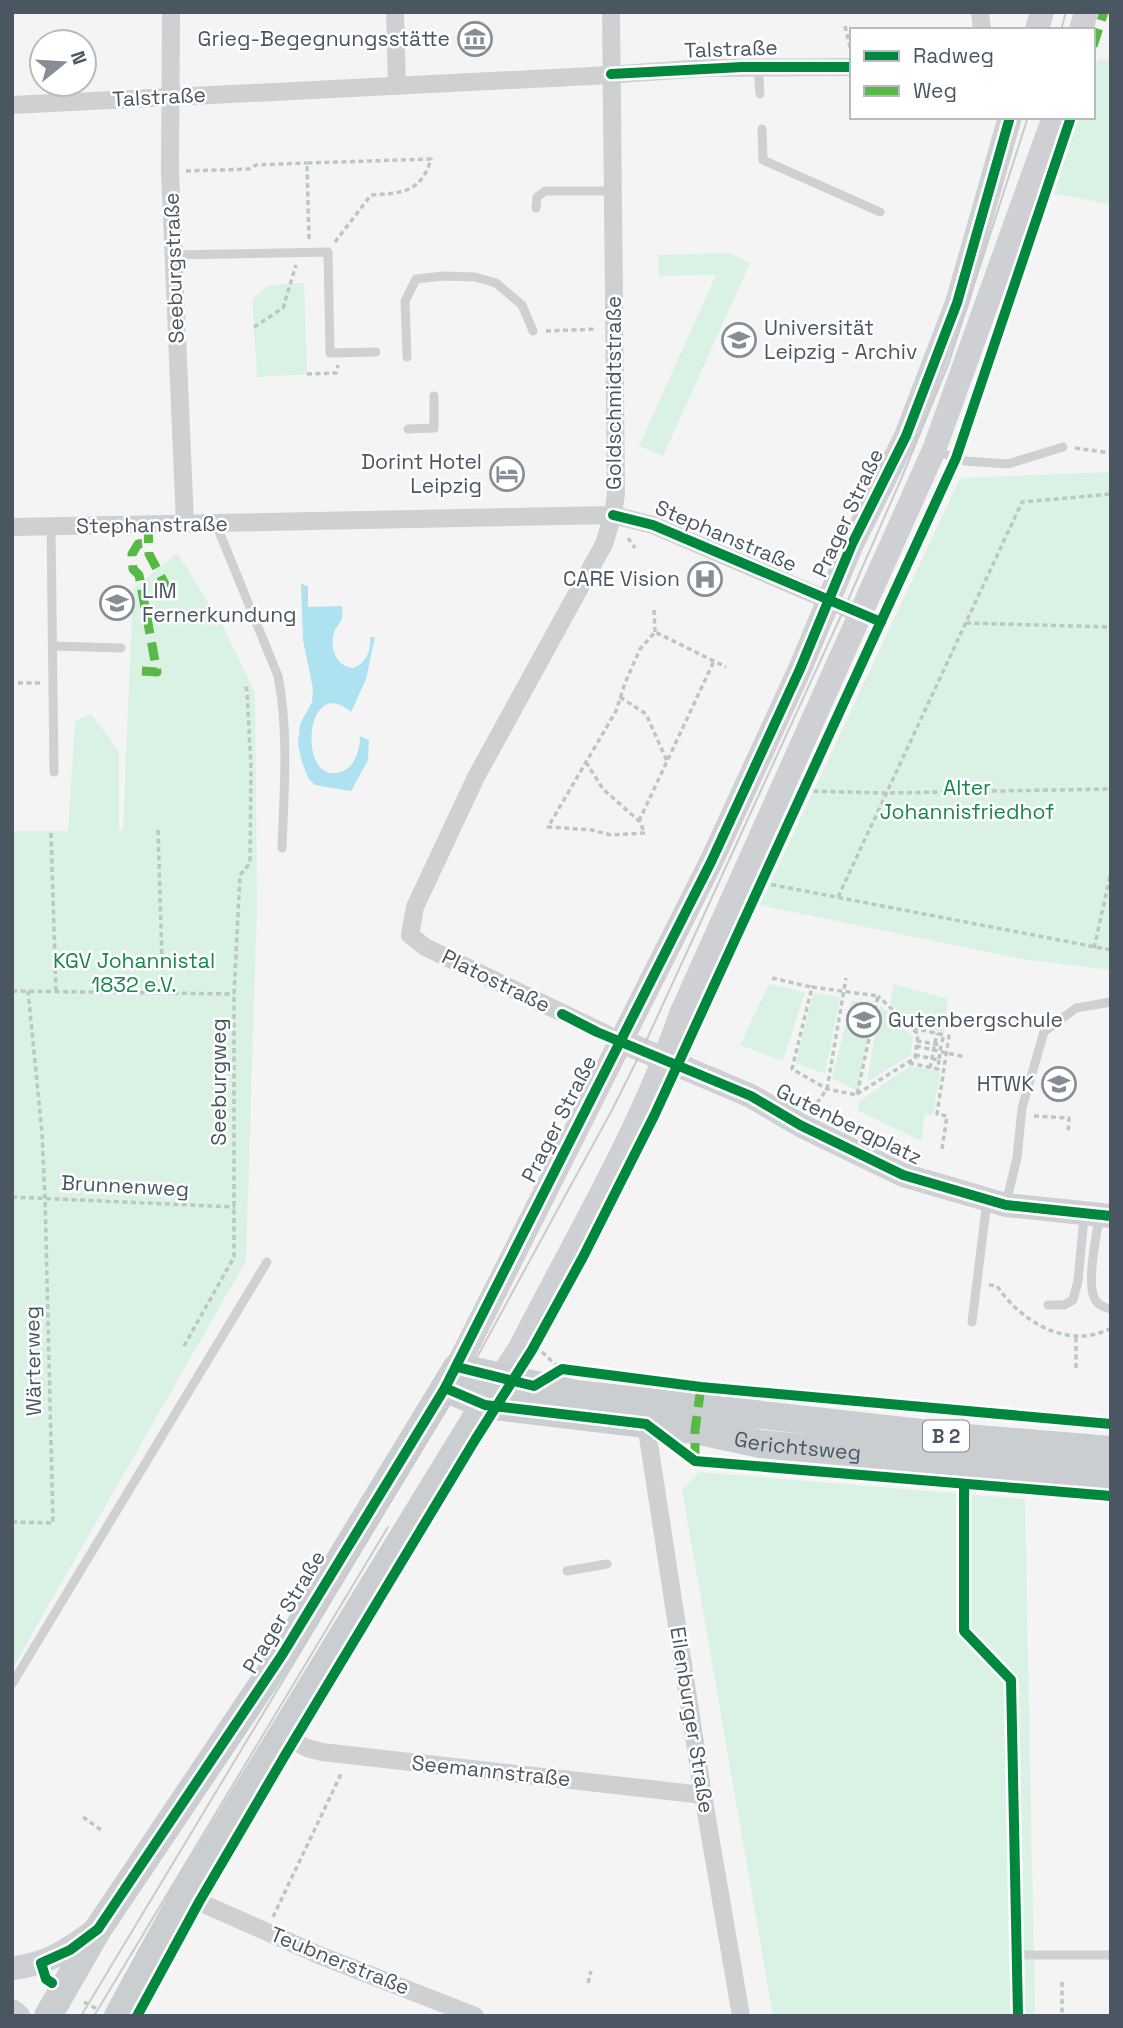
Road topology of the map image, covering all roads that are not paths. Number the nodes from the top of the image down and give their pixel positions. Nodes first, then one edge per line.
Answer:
1 (171, 12) edge
2 (395, 12) edge
3 (611, 12) edge
4 (758, 67) junction
5 (850, 67) edge
6 (611, 74) junction
7 (397, 86) junction
8 (760, 94) dead end
9 (169, 96) junction
10 (12, 105) edge
11 (1009, 119) edge
12 (1053, 119) edge
13 (762, 129) dead end
14 (613, 191) junction
15 (536, 208) dead end
16 (880, 212) dead end
17 (173, 255) junction
18 (533, 331) dead end
19 (376, 352) dead end
20 (407, 357) dead end
21 (434, 396) dead end
22 (408, 429) dead end
23 (1063, 447) road end
24 (934, 450) junction
25 (613, 515) junction
26 (185, 523) junction
27 (216, 524) junction
28 (51, 526) junction
29 (12, 527) edge
30 (829, 600) junction
31 (860, 614) junction
32 (53, 646) junction
33 (121, 648) dead end
34 (54, 772) dead end
35 (282, 848) dead end
36 (410, 935) joint
37 (1111, 1002) edge
38 (621, 1041) junction
39 (665, 1060) junction
40 (997, 1202) junction
41 (1098, 1216) edge
42 (267, 1262) dead end
43 (1048, 1305) dead end
44 (1111, 1309) edge
45 (972, 1322) dead end
46 (501, 1377) junction
47 (451, 1378) junction
48 (485, 1405) junction
49 (648, 1413) junction
50 (1111, 1450) edge
51 (1111, 1476) edge
52 (607, 1564) dead end
53 (567, 1571) dead end
54 (12, 1684) edge
55 (282, 1734) junction
56 (703, 1795) junction
57 (206, 1905) dead end
58 (98, 1929) junction
59 (1017, 1955) dead end
60 (1111, 1955) edge
61 (12, 1968) edge
62 (12, 2011) edge
63 (111, 2015) edge
64 (18, 2016) edge
65 (48, 2016) edge
66 (475, 2016) edge
67 (741, 2016) edge

1 - 9 street, Seeburgstraße
2 - 7 street
3 - 6 street, Goldschmidtstraße
4 - 5 street, Talstraße
4 - 6 street, Talstraße
4 - 8 lane
6 - 7 street, Talstraße
6 - 14 street, Goldschmidtstraße
7 - 9 street, Talstraße
9 - 10 street, Talstraße
9 - 17 street, Seeburgstraße
11 - 30 main road, Prager Straße
12 - 24 main road
13 - 16 lane
14 - 15 lane
14 - 25 street, Goldschmidtstraße
17 - 19 lane
17 - 26 street, Seeburgstraße
18 - 20 lane
21 - 22 lane
23 - 24 lane
24 - 31 main road
25 - 27 street, Stephanstraße
25 - 30 street, Stephanstraße
25 - 36 street, Goldschmidtstraße
26 - 27 street, Stephanstraße
26 - 28 street, Stephanstraße
27 - 35 lane
28 - 29 street, Stephanstraße
28 - 32 lane
30 - 31 street, Stephanstraße
30 - 38 main road, Prager Straße
31 - 39 main road
32 - 33 lane
32 - 34 lane
36 - 38 street, Platostraße
37 - 40 lane
38 - 39 main road, Gutenbergplatz
38 - 47 main road, Prager Straße
39 - 40 main road, Gutenbergplatz
39 - 46 main road
40 - 41 main road, Gutenbergplatz
40 - 45 lane
41 - 43 lane
41 - 44 lane
42 - 54 lane
46 - 47 main road, B 2
46 - 48 main road
46 - 49 main road, Gerichtsweg / B 2
47 - 48 main road, B 2
47 - 58 main road, Prager Straße
48 - 49 main road, Gerichtsweg / B 2
48 - 55 main road
49 - 50 main road, Gerichtsweg / B 2
49 - 51 main road, Gerichtsweg / B 2
49 - 56 street, Eilenburger Straße
52 - 53 lane
55 - 56 street, Seemannstraße
55 - 63 main road
56 - 67 street, Eilenburger Straße
57 - 66 street, Teubnerstraße
58 - 61 main road
58 - 65 main road, Prager Straße
59 - 60 lane
62 - 64 main road

